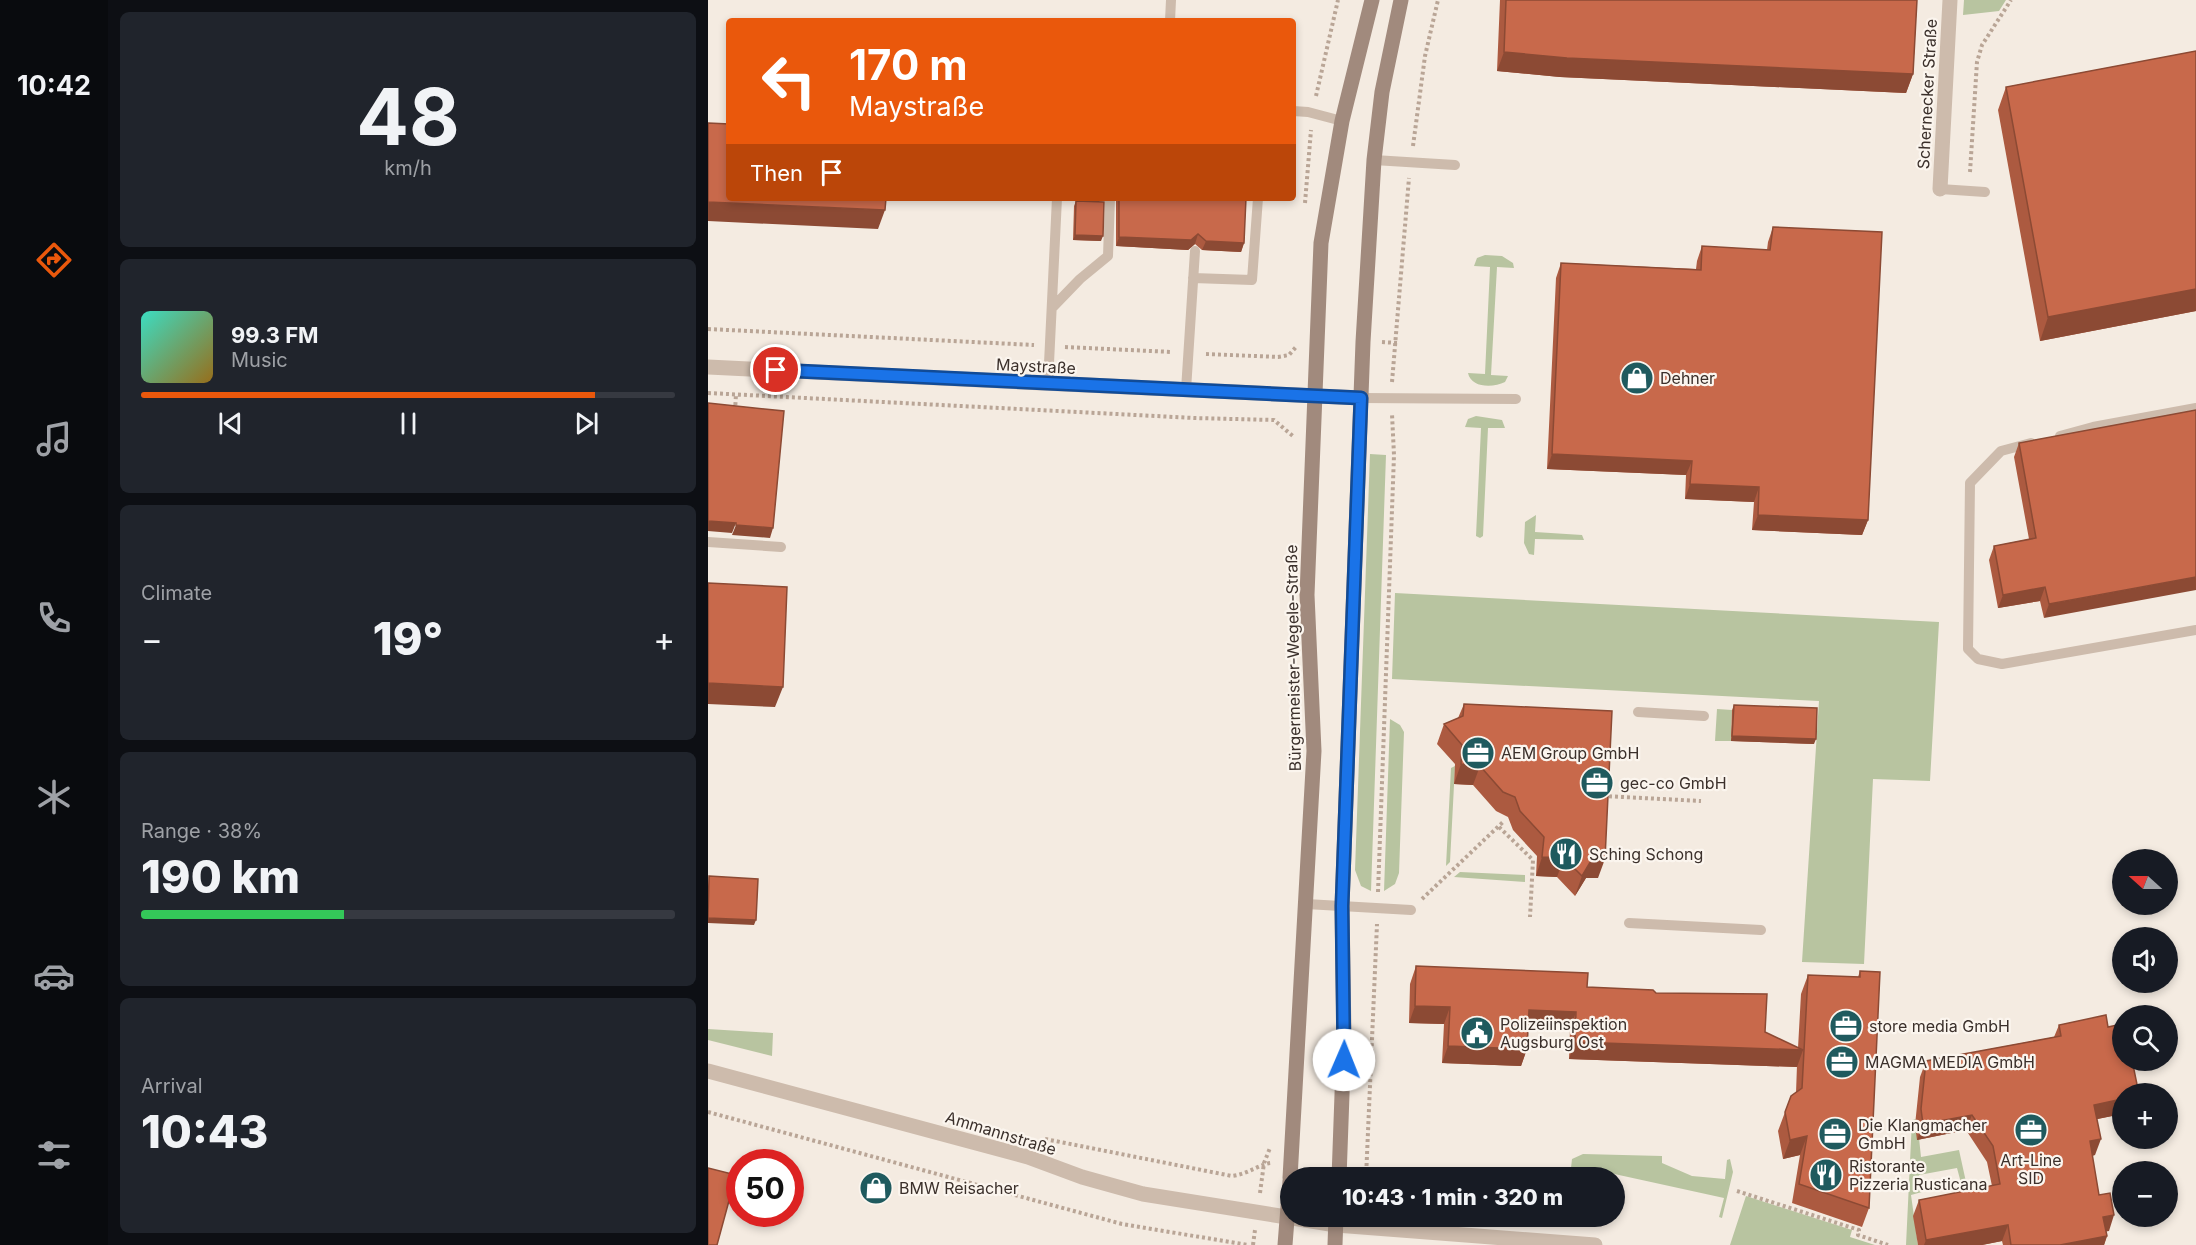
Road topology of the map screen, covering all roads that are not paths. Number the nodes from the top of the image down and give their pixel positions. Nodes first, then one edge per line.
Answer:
1 (1171, 0) edge
2 (1372, 0) edge
3 (1401, 0) edge
4 (1950, 0) edge
5 (1170, 18) edge
6 (1296, 111) edge
7 (1342, 121) junction
8 (1374, 160) junction
9 (1455, 165) dead end
10 (1940, 189) joint
11 (1985, 192) dead end
12 (1057, 201) edge
13 (1110, 201) edge
14 (1258, 201) edge
15 (1195, 251) edge
16 (1193, 278) junction
17 (1052, 308) junction
18 (708, 367) edge
19 (1048, 384) junction
20 (1186, 390) junction
21 (1315, 395) junction
22 (1361, 398) junction
23 (1516, 399) dead end
24 (2196, 408) edge
25 (708, 542) edge
26 (781, 547) dead end
27 (2196, 630) edge
28 (1638, 712) dead end
29 (1704, 716) dead end
30 (1306, 904) junction
31 (1342, 906) junction
32 (1411, 910) road end
33 (1629, 924) dead end
34 (1761, 930) dead end
35 (708, 1071) edge
36 (1291, 1167) edge
37 (1340, 1167) edge
38 (1280, 1216) edge
39 (1286, 1227) edge
40 (1336, 1227) edge
41 (1398, 1227) edge
42 (1563, 1243) edge
43 (1285, 1245) edge
44 (1335, 1245) edge
45 (1595, 1245) edge

1 - 5 lane
2 - 7 main road, Bürgermeister-Wegele-Straße
3 - 8 main road
4 - 10 street, Schernecker Straße
6 - 7 lane
7 - 21 main road, Bürgermeister-Wegele-Straße
8 - 9 lane
8 - 22 main road
10 - 11 lane
12 - 17 lane
13 - 17 lane
14 - 16 lane
15 - 16 lane
16 - 20 lane
17 - 19 lane
18 - 19 street, Maystraße
19 - 20 street, Maystraße
20 - 21 street, Maystraße
21 - 22 street, Maystraße
21 - 30 main road, Bürgermeister-Wegele-Straße
22 - 23 lane
22 - 31 main road
24 - 27 lane
25 - 26 lane
28 - 29 lane
30 - 31 lane
30 - 36 main road, Bürgermeister-Wegele-Straße
31 - 32 lane
31 - 37 main road
33 - 34 lane
35 - 38 street, Ammannstraße
39 - 43 main road, Bürgermeister-Wegele-Straße
40 - 44 main road
41 - 42 street, Ammannstraße
42 - 45 street, Ammannstraße

